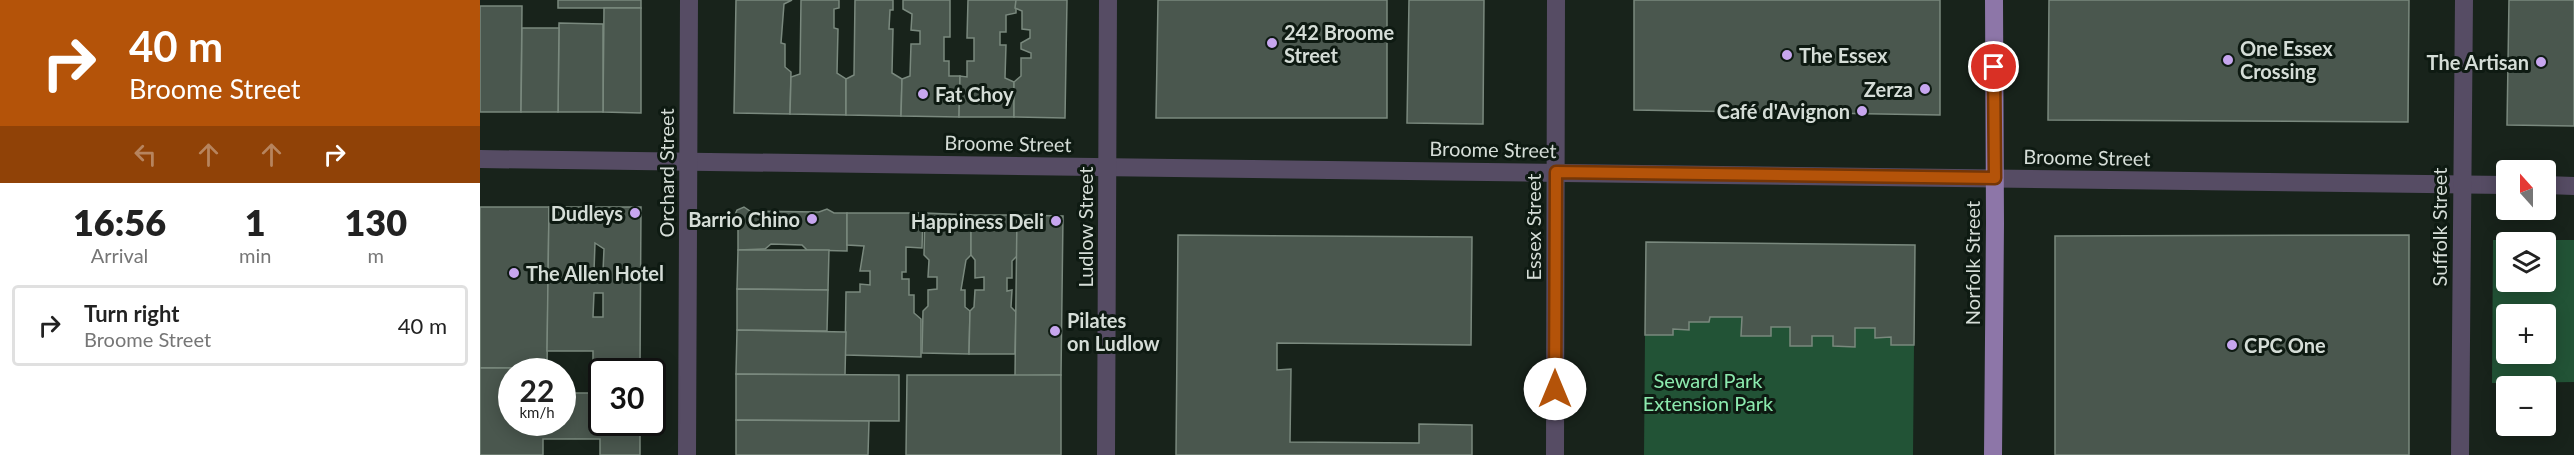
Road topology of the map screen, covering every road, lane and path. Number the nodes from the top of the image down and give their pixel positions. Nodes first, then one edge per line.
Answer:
1 (689, 0) edge
2 (1108, 0) edge
3 (1556, 0) edge
4 (1994, 0) edge
5 (2464, 0) edge
6 (480, 159) edge
7 (689, 161) junction
8 (1108, 167) junction
9 (1556, 172) junction
10 (1995, 178) junction
11 (2462, 184) junction
12 (2496, 185) edge
13 (2556, 185) edge
14 (2574, 186) edge
15 (687, 455) edge
16 (1106, 455) edge
17 (1555, 455) edge
18 (1993, 455) edge
19 (2460, 455) edge

1 - 7 street, Orchard Street
2 - 8 street, Ludlow Street
3 - 9 street, Essex Street
4 - 10 main road, Norfolk Street
5 - 11 street, Suffolk Street
6 - 7 street, Broome Street
7 - 8 street, Broome Street
7 - 15 street, Orchard Street
8 - 9 street, Broome Street
8 - 16 street, Ludlow Street
9 - 10 street, Broome Street
9 - 17 street, Essex Street
10 - 11 street, Broome Street
10 - 18 main road, Norfolk Street
11 - 12 street, Broome Street
11 - 19 street, Suffolk Street
13 - 14 street

